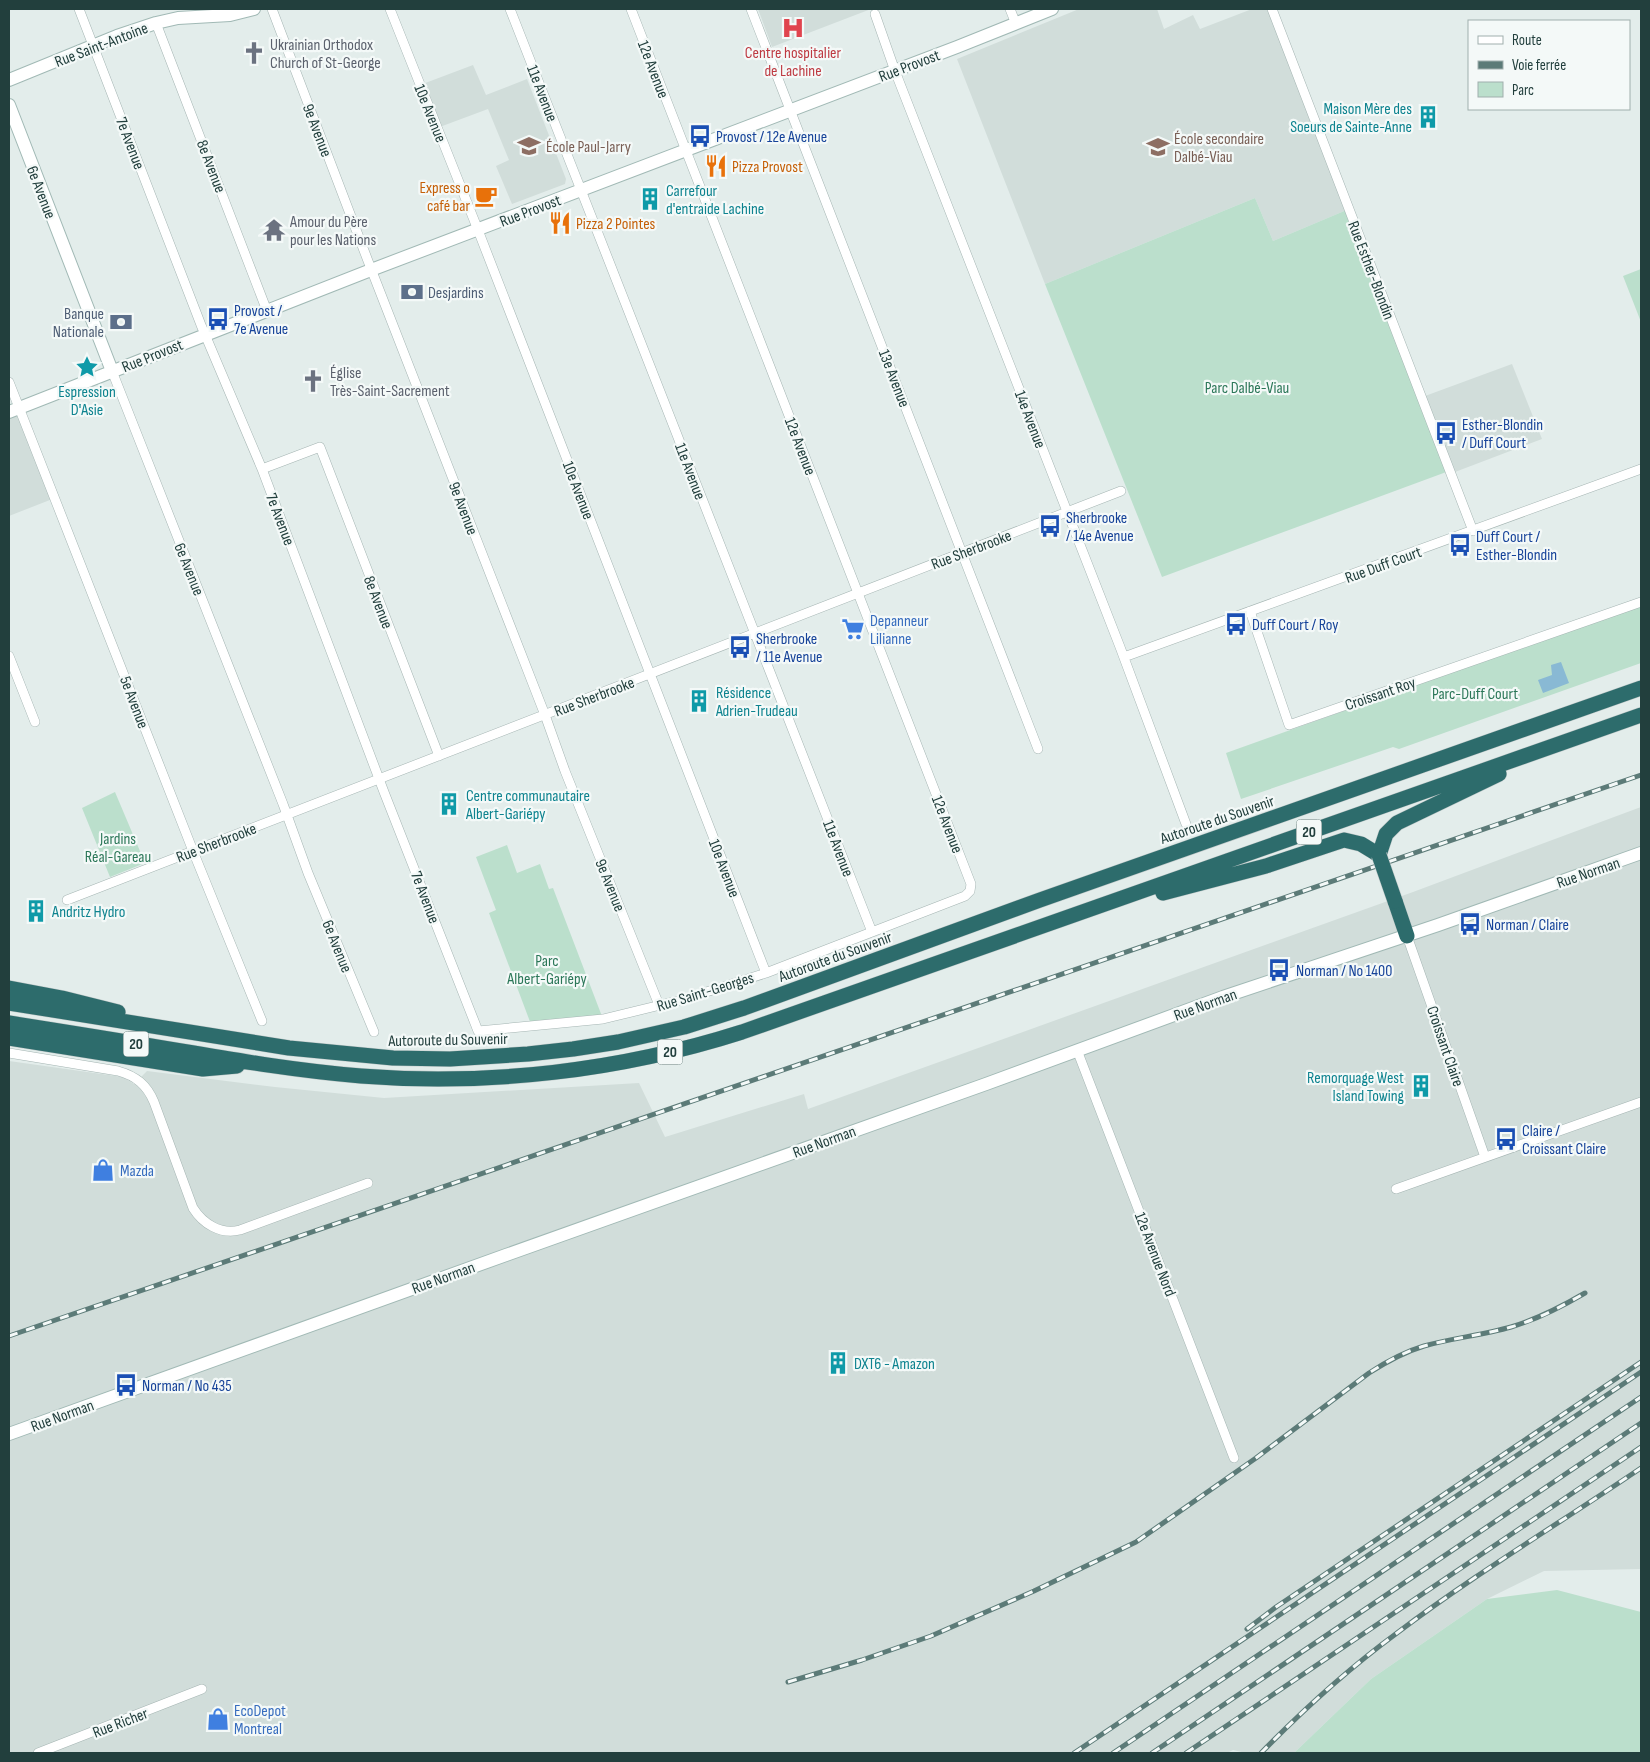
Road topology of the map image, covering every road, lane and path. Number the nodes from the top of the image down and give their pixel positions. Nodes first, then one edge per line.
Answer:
1 (79, 9) edge
2 (254, 9) edge
3 (272, 9) edge
4 (390, 9) edge
5 (510, 9) edge
6 (631, 9) edge
7 (750, 9) edge
8 (1010, 9) edge
9 (1052, 9) edge
10 (1272, 9) edge
11 (875, 14) dead end
12 (156, 22) junction
13 (1016, 24) junction
14 (93, 46) junction
15 (895, 71) junction
16 (9, 80) edge
17 (9, 105) edge
18 (791, 110) junction
19 (686, 150) junction
20 (581, 190) junction
21 (478, 230) junction
22 (371, 270) junction
23 (267, 310) junction
24 (205, 334) junction
25 (112, 372) junction
26 (9, 382) edge
27 (14, 410) edge
28 (262, 469) junction
29 (1641, 469) edge
30 (1121, 491) dead end
31 (1067, 511) junction
32 (1473, 531) junction
33 (963, 552) junction
34 (858, 593) junction
35 (1641, 602) edge
36 (1250, 611) junction
37 (754, 634) junction
38 (9, 656) edge
39 (1124, 657) junction
40 (650, 675) junction
41 (1641, 688) edge
42 (545, 715) junction
43 (1641, 715) edge
44 (35, 722) dead end
45 (1560, 744) junction
46 (1038, 749) dead end
47 (439, 756) junction
48 (379, 779) junction
49 (287, 815) junction
50 (1186, 824) dead end
51 (193, 851) junction
52 (1378, 853) junction
53 (1641, 853) edge
54 (971, 884) joint
55 (67, 900) dead end
56 (1057, 921) junction
57 (872, 932) junction
58 (1407, 936) junction
59 (766, 972) junction
60 (9, 988) edge
61 (9, 1003) edge
62 (659, 1006) junction
63 (262, 1021) dead end
64 (9, 1023) edge
65 (478, 1030) joint
66 (374, 1032) dead end
67 (202, 1034) junction
68 (9, 1038) edge
69 (1076, 1050) junction
70 (9, 1053) edge
71 (264, 1064) junction
72 (1641, 1102) edge
73 (1485, 1157) junction
74 (368, 1183) dead end
75 (1396, 1189) dead end
76 (9, 1434) edge
77 (1234, 1458) dead end
78 (202, 1689) dead end
79 (38, 1753) edge

1 - 14 street, 7e Avenue
2 - 12 street, Rue Saint-Antoine
3 - 22 street, 9e Avenue
4 - 21 street, 10e Avenue
5 - 20 street, 11e Avenue
6 - 19 street, 12e Avenue
7 - 18 street, 13e Avenue
8 - 13 street
9 - 13 street, Rue Provost
10 - 32 street, Rue Esther-Blondin
11 - 15 street, 14e Avenue
12 - 14 street, Rue Saint-Antoine
12 - 23 street, 8e Avenue
13 - 15 street, Rue Provost
14 - 16 street, Rue Saint-Antoine
14 - 24 street, 7e Avenue
15 - 18 street, Rue Provost
15 - 31 street, 14e Avenue
17 - 25 street, 6e Avenue
18 - 19 street, Rue Provost
18 - 33 street, 13e Avenue
19 - 20 street, Rue Provost
19 - 34 street, 12e Avenue
20 - 21 street, Rue Provost
20 - 37 street, 11e Avenue
21 - 22 street, Rue Provost
21 - 40 street, 10e Avenue
22 - 23 street, Rue Provost
22 - 42 street, 9e Avenue
23 - 24 street, Rue Provost
24 - 25 street, Rue Provost
24 - 28 street, 7e Avenue
25 - 27 street, Rue Provost
25 - 49 street, 6e Avenue
26 - 27 street, 5e Avenue
27 - 51 street, 5e Avenue
28 - 47 street, 8e Avenue
28 - 48 street, 7e Avenue
29 - 32 street, Rue Duff Court
30 - 31 street, Rue Sherbrooke
31 - 33 street, Rue Sherbrooke
31 - 39 street, 14e Avenue
32 - 36 street, Rue Duff Court
33 - 34 street, Rue Sherbrooke
33 - 46 street, 13e Avenue
34 - 37 street, Rue Sherbrooke
34 - 54 street, 12e Avenue
35 - 36 street, Croissant Roy
36 - 39 street, Rue Duff Court
37 - 40 street, Rue Sherbrooke
37 - 57 street, 11e Avenue
38 - 44 street
39 - 50 street, 14e Avenue
40 - 42 street, Rue Sherbrooke
40 - 59 street, 10e Avenue
41 - 67 highway, Autoroute du Souvenir / 20
42 - 47 street, Rue Sherbrooke
42 - 62 street, 9e Avenue
43 - 45 highway, 20
45 - 52 highway
45 - 56 highway, 20
47 - 48 street, Rue Sherbrooke
48 - 49 street, Rue Sherbrooke
48 - 65 street, 7e Avenue
49 - 51 street, Rue Sherbrooke
49 - 66 street, 6e Avenue
51 - 55 street, Rue Sherbrooke
51 - 63 street, 5e Avenue
52 - 56 highway
52 - 58 highway, bridge
53 - 58 street, Rue Norman
54 - 57 street, Rue Saint-Georges
56 - 71 highway, 20
57 - 59 street, Rue Saint-Georges
58 - 69 street, Rue Norman
58 - 73 street, Croissant Claire
59 - 62 street, Rue Saint-Georges
60 - 67 highway
61 - 67 highway, Autoroute du Souvenir / 20
62 - 65 street, Rue Saint-Georges
64 - 71 highway, 20
68 - 71 highway
69 - 76 street, Rue Norman
69 - 77 street, 12e Avenue Nord
70 - 74 street
72 - 73 street
73 - 75 street
78 - 79 street, Rue Richer

